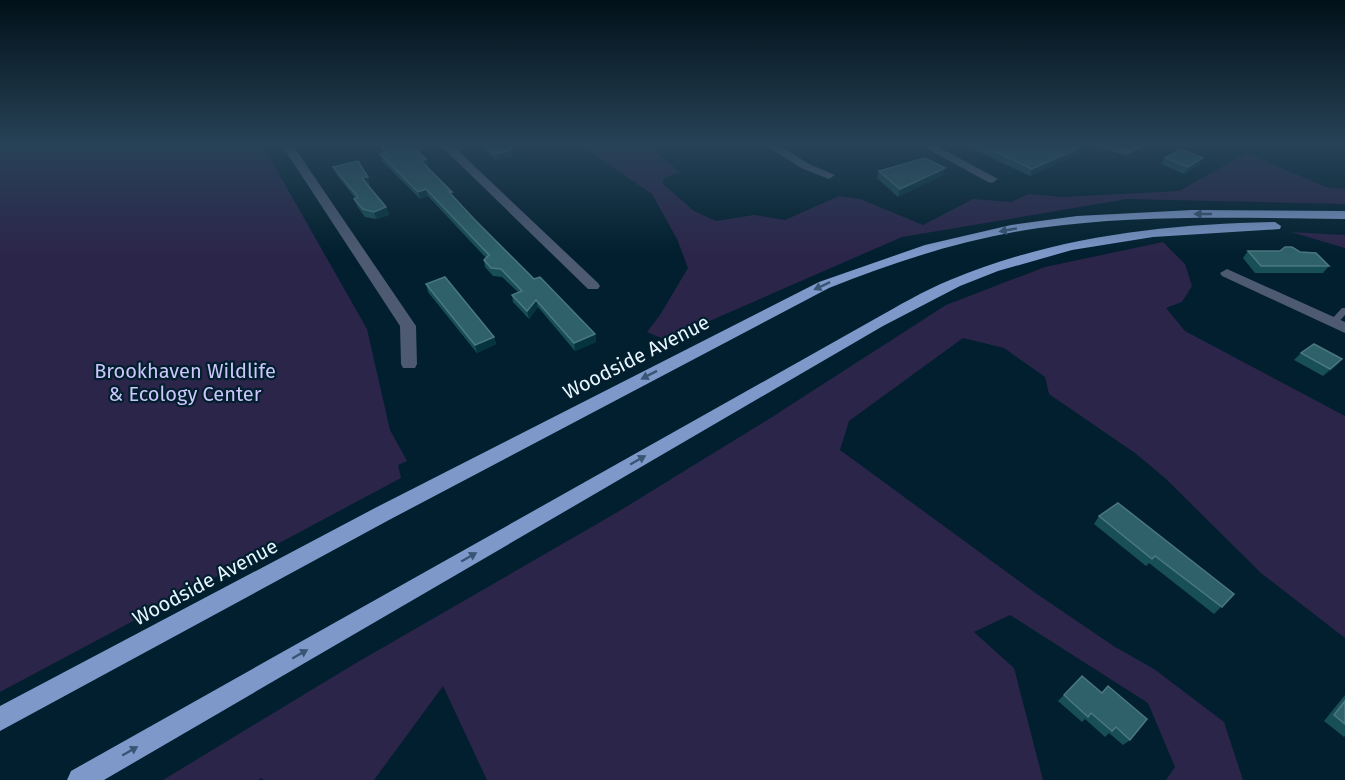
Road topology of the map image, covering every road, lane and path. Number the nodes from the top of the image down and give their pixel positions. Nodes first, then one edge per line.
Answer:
1 (310, 180) edge
2 (482, 180) edge
3 (1345, 215) edge
4 (1345, 227) edge
5 (1227, 273) dead end
6 (593, 286) dead end
7 (1345, 310) edge
8 (1339, 326) edge
9 (409, 364) dead end
10 (0, 719) edge
11 (80, 780) edge

1 - 9 street
2 - 6 street
3 -> 10 main road, Woodside Avenue
11 -> 4 main road
5 - 8 street
7 - 8 lane

